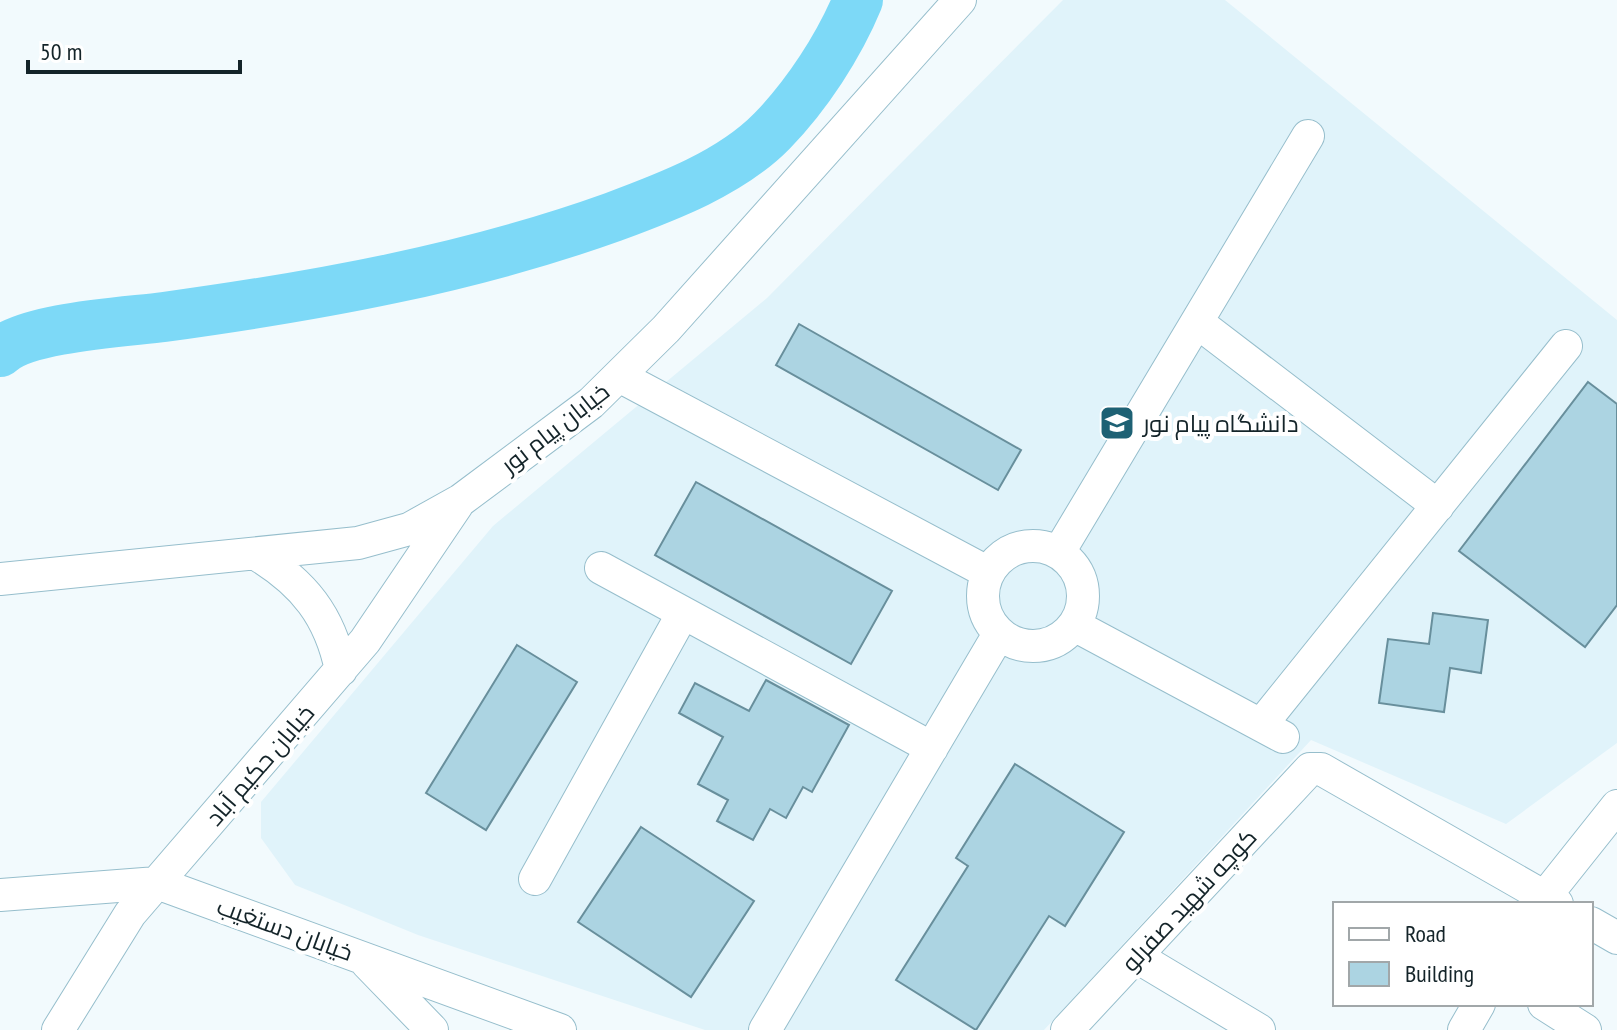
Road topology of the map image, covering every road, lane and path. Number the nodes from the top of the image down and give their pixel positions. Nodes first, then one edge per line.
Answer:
1 (960, 0) edge
2 (1308, 136) dead end
3 (1197, 322) junction
4 (1566, 346) dead end
5 (619, 376) junction
6 (461, 500) junction
7 (1438, 506) junction
8 (1059, 552) junction
9 (256, 554) junction
10 (601, 568) dead end
11 (987, 572) junction
12 (0, 579) edge
13 (683, 613) junction
14 (1074, 625) junction
15 (999, 634) junction
16 (341, 670) junction
17 (932, 748) junction
18 (1617, 806) edge
19 (535, 879) dead end
20 (157, 883) junction
21 (0, 895) edge
22 (1546, 901) edge
23 (1593, 924) edge
24 (1617, 938) edge
25 (362, 957) junction
26 (1137, 957) junction
27 (1478, 1006) edge
28 (1547, 1006) edge
29 (58, 1030) edge
30 (432, 1030) edge
31 (560, 1030) edge
32 (765, 1030) edge
33 (1067, 1030) edge
34 (1259, 1030) edge
35 (1464, 1030) edge
36 (1585, 1030) edge

1 - 5 street, خیابان پیام نور
2 - 3 street
3 - 7 street
3 - 8 street
4 - 7 street
5 - 6 street, خیابان پیام نور
5 - 11 street
6 - 9 street, خیابان پیام نور
6 - 16 street, خیابان حکیم آباد
7 - 14 street
8 - 11 street
8 - 14 street
9 - 12 street, خیابان پیام نور
9 - 16 street
10 - 13 street
11 - 15 street
13 - 17 street
13 - 19 street
14 - 15 street
15 - 17 street
16 - 20 street, خیابان حکیم آباد
17 - 32 street
18 - 22 street
20 - 21 street, خیابان دستغیب
20 - 25 street, خیابان دستغیب
20 - 29 street, خیابان حکیم آباد
22 - 26 street, کوچه شهید صفرلو
23 - 24 street
25 - 30 street
25 - 31 street, خیابان دستغیب
26 - 33 street, کوچه شهید صفرلو
26 - 34 street
27 - 35 street
28 - 36 street

